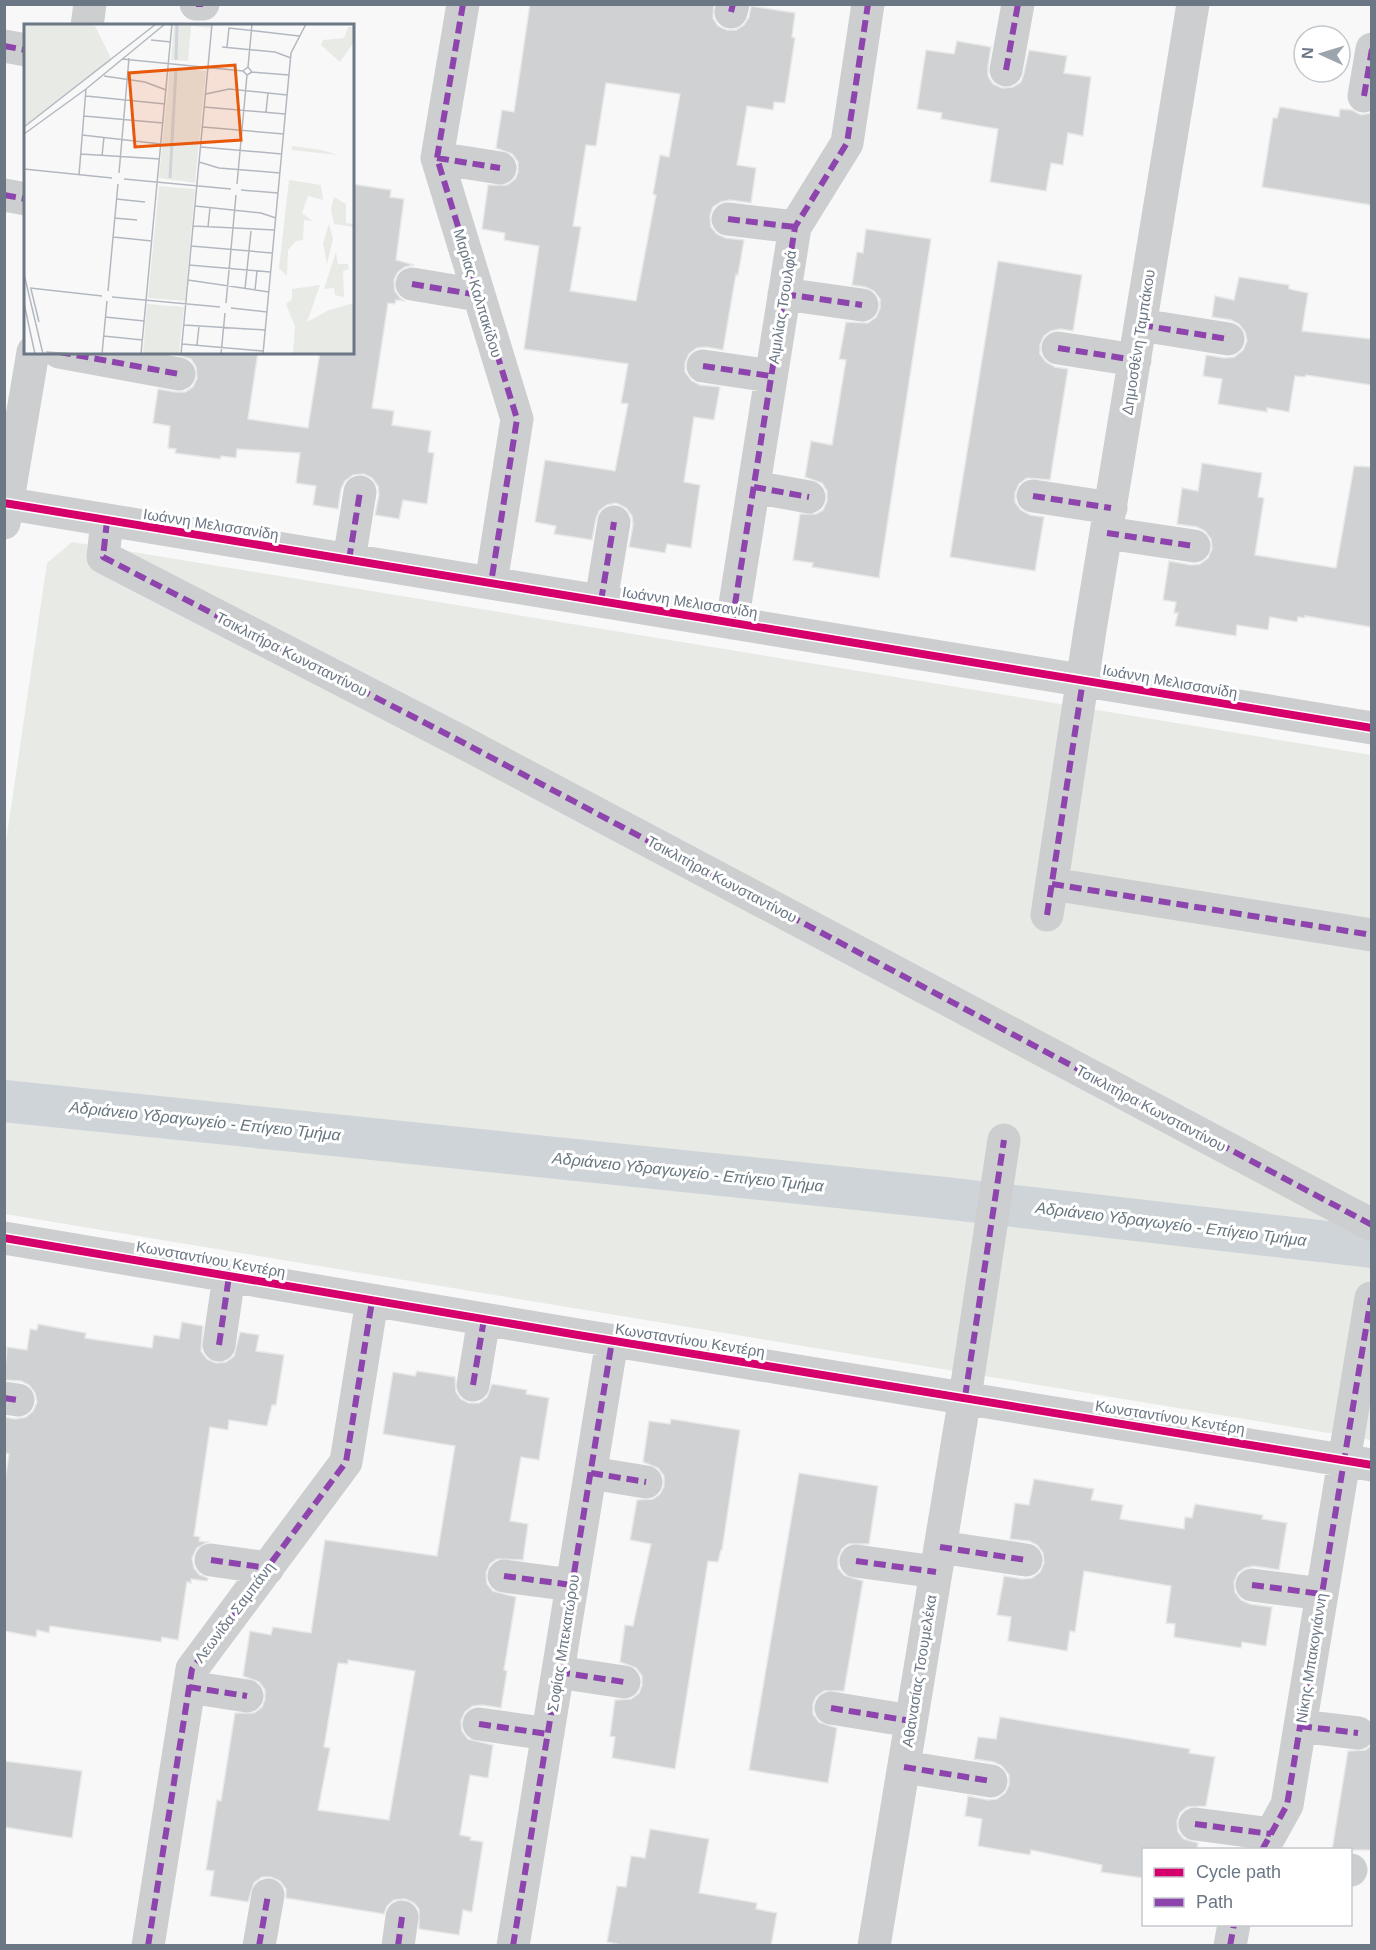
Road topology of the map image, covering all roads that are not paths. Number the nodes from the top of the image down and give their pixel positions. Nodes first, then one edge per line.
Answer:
1 (90, 4) edge
2 (196, 4) edge
3 (202, 4) edge
4 (463, 4) edge
5 (868, 4) edge
6 (1018, 4) edge
7 (1193, 4) edge
8 (87, 24) edge
9 (4, 46) edge
10 (1371, 49) edge
11 (24, 50) edge
12 (1006, 70) dead end
13 (1364, 96) dead end
14 (437, 158) junction
15 (500, 168) dead end
16 (4, 195) edge
17 (24, 199) edge
18 (728, 219) dead end
19 (795, 227) junction
20 (412, 284) dead end
21 (784, 294) junction
22 (478, 295) junction
23 (862, 305) dead end
24 (1141, 325) junction
25 (1228, 339) dead end
26 (1058, 348) dead end
27 (33, 354) edge
28 (69, 354) edge
29 (1135, 360) junction
30 (703, 366) dead end
31 (179, 374) dead end
32 (771, 376) junction
33 (754, 487) junction
34 (360, 492) dead end
35 (1033, 496) dead end
36 (809, 497) dead end
37 (6, 510) edge
38 (107, 520) junction
39 (1109, 520) junction
40 (614, 522) dead end
41 (1194, 546) dead end
42 (350, 560) junction
43 (491, 583) junction
44 (602, 601) junction
45 (732, 623) junction
46 (1083, 680) junction
47 (1371, 728) edge
48 (1371, 935) edge
49 (1004, 1140) dead end
50 (1371, 1225) edge
51 (4, 1238) edge
52 (229, 1276) junction
53 (1371, 1298) edge
54 (372, 1300) junction
55 (484, 1319) junction
56 (612, 1341) junction
57 (219, 1345) dead end
58 (473, 1385) dead end
59 (965, 1397) junction
60 (1358, 1462) edge
61 (591, 1473) junction
62 (646, 1482) dead end
63 (211, 1560) dead end
64 (938, 1560) junction
65 (1026, 1560) dead end
66 (856, 1561) dead end
67 (268, 1568) junction
68 (504, 1576) dead end
69 (1252, 1585) dead end
70 (572, 1586) junction
71 (1322, 1594) junction
72 (558, 1672) junction
73 (624, 1682) dead end
74 (189, 1687) junction
75 (246, 1696) dead end
76 (831, 1708) dead end
77 (911, 1721) junction
78 (479, 1724) dead end
79 (1300, 1726) junction
80 (1358, 1733) dead end
81 (548, 1734) junction
82 (904, 1767) junction
83 (991, 1780) dead end
84 (1195, 1824) dead end
85 (1267, 1842) edge
86 (268, 1895) dead end
87 (1234, 1926) edge
88 (148, 1946) edge
89 (260, 1946) edge
90 (513, 1946) edge
91 (874, 1946) edge
92 (1230, 1946) edge

1 - 8 street
2 - 3 street
4 - 14 street, Μαρίας Καλπακίδου
5 - 19 street, Αιμιλίας Τσουλφά
6 - 12 street
7 - 24 street, Δημοσθένη Ταμπάκου
9 - 11 street
10 - 13 street
14 - 15 street
14 - 22 street, Μαρίας Καλπακίδου
16 - 17 street
18 - 19 street
19 - 21 street, Αιμιλίας Τσουλφά
20 - 22 street
21 - 23 street
21 - 32 street, Αιμιλίας Τσουλφά
22 - 43 street, Μαρίας Καλπακίδου
24 - 25 street
24 - 29 street, Δημοσθένη Ταμπάκου
26 - 29 street
27 - 37 street
28 - 31 street
29 - 39 street, Δημοσθένη Ταμπάκου
30 - 32 street
32 - 33 street, Αιμιλίας Τσουλφά
33 - 36 street
33 - 45 street, Αιμιλίας Τσουλφά
34 - 42 street
35 - 39 street
37 - 38 street, Ιωάννη Μελισσανίδη
38 - 42 street, Ιωάννη Μελισσανίδη
38 - 50 street, Τσικλιτήρα Κωνσταντίνου
39 - 41 street
39 - 46 street, Δημοσθένη Ταμπάκου
40 - 44 street
42 - 43 street, Ιωάννη Μελισσανίδη
43 - 44 street, Ιωάννη Μελισσανίδη
44 - 45 street, Ιωάννη Μελισσανίδη
45 - 46 street, Ιωάννη Μελισσανίδη
46 - 47 street, Ιωάννη Μελισσανίδη
46 - 48 street, Δημοσθένη Ταμπάκου
49 - 59 street, Αθανασίας Τσουμελέκα
51 - 52 street, Κωνσταντίνου Κεντέρη
52 - 54 street, Κωνσταντίνου Κεντέρη
52 - 57 street
53 - 60 street, Νίκης Μπακογιάννη
54 - 55 street, Κωνσταντίνου Κεντέρη
54 - 67 street, Λεωνίδα Σαμπάνη
55 - 56 street, Κωνσταντίνου Κεντέρη
55 - 58 street
56 - 59 street, Κωνσταντίνου Κεντέρη
56 - 61 street, Σοφίας Μπεκατώρου
59 - 60 street, Κωνσταντίνου Κεντέρη
59 - 64 street, Αθανασίας Τσουμελέκα
60 - 71 street, Νίκης Μπακογιάννη
61 - 62 street
61 - 70 street, Σοφίας Μπεκατώρου
63 - 67 street
64 - 65 street
64 - 66 street
64 - 77 street, Αθανασίας Τσουμελέκα
67 - 74 street, Λεωνίδα Σαμπάνη
68 - 70 street
69 - 71 street
70 - 72 street, Σοφίας Μπεκατώρου
71 - 79 street, Νίκης Μπακογιάννη
72 - 73 street
72 - 81 street, Σοφίας Μπεκατώρου
74 - 75 street
74 - 88 street, Λεωνίδα Σαμπάνη
76 - 77 street
77 - 82 street, Αθανασίας Τσουμελέκα
78 - 81 street
79 - 80 street
79 - 85 street, Νίκης Μπακογιάννη
81 - 90 street, Σοφίας Μπεκατώρου
82 - 83 street
82 - 91 street, Αθανασίας Τσουμελέκα
84 - 85 street
86 - 89 street
87 - 92 street

